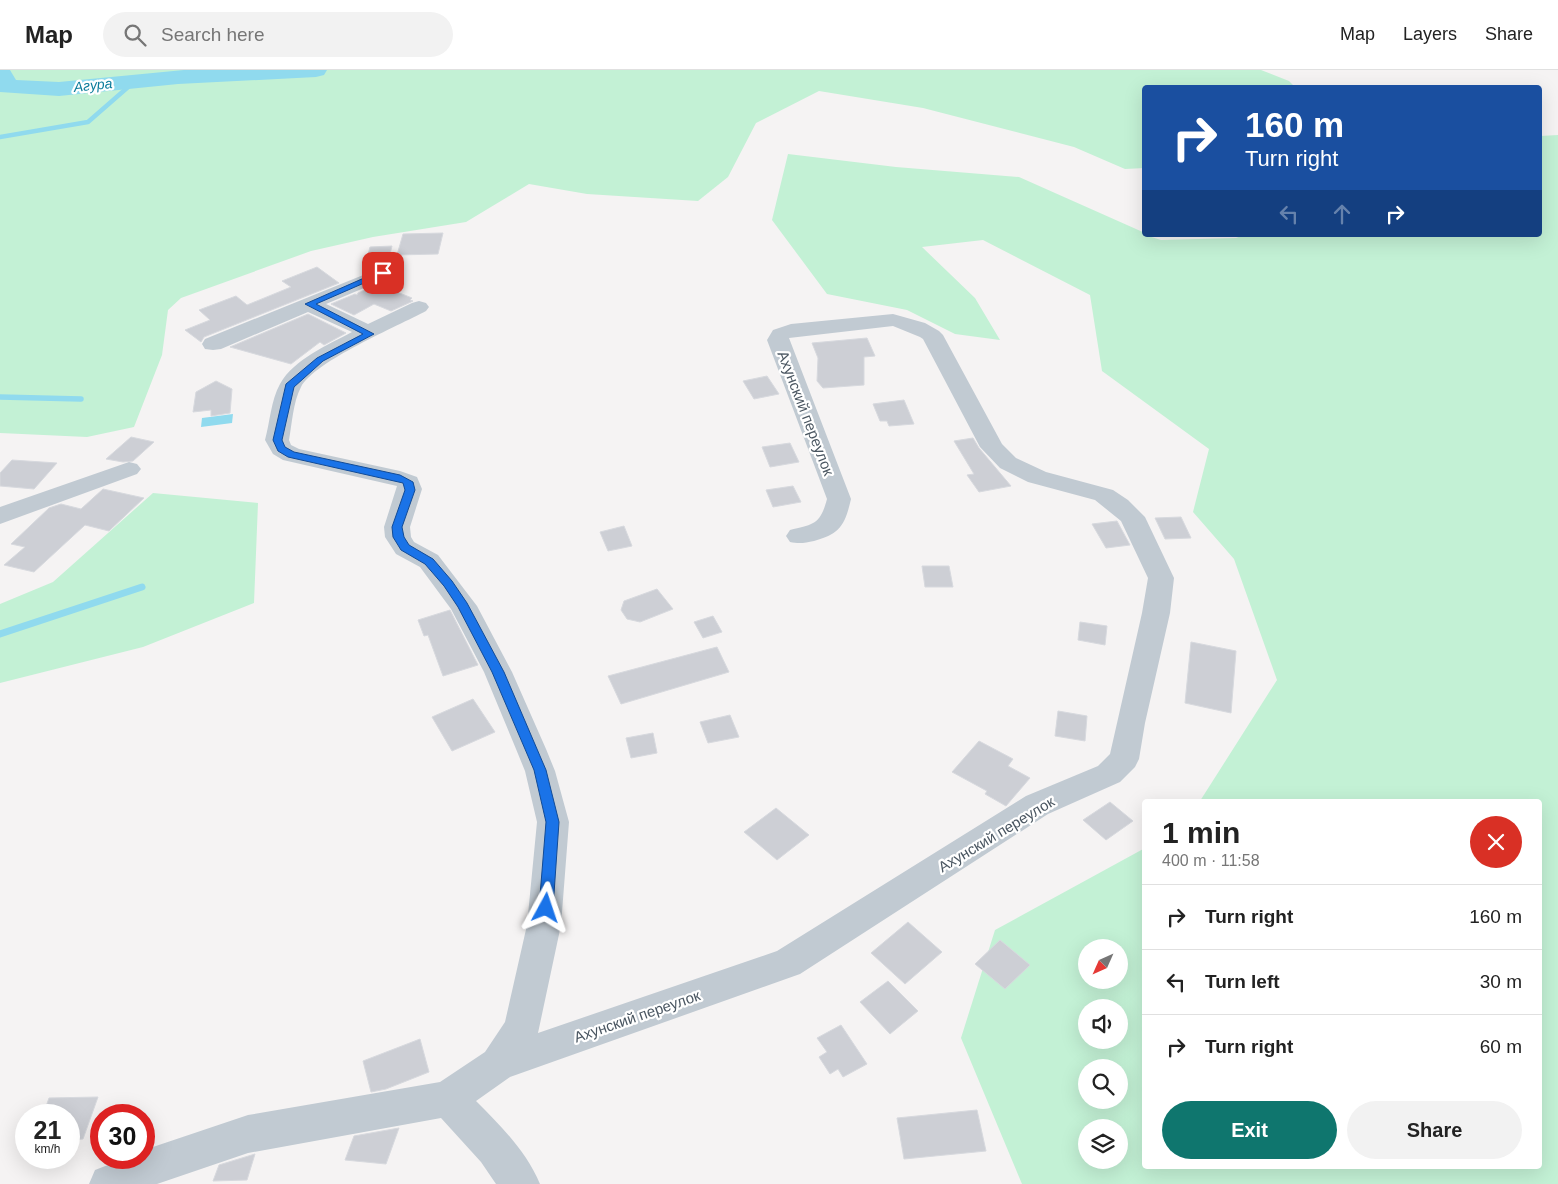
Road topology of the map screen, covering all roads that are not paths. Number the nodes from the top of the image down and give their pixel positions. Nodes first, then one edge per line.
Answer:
1 (383, 273) dead end
2 (309, 304) junction
3 (419, 307) dead end
4 (370, 334) junction
5 (213, 344) dead end
6 (129, 469) dead end
7 (0, 516) edge
8 (799, 536) dead end
9 (498, 1064) junction
10 (448, 1099) junction
11 (109, 1184) edge
12 (520, 1184) edge

1 - 2 street
2 - 4 street
2 - 5 street
3 - 4 street
4 - 9 street
6 - 7 street
8 - 9 street, Ахунский переулок
9 - 10 street, Ахунский переулок
10 - 11 street, Ахунский переулок
10 - 12 street

